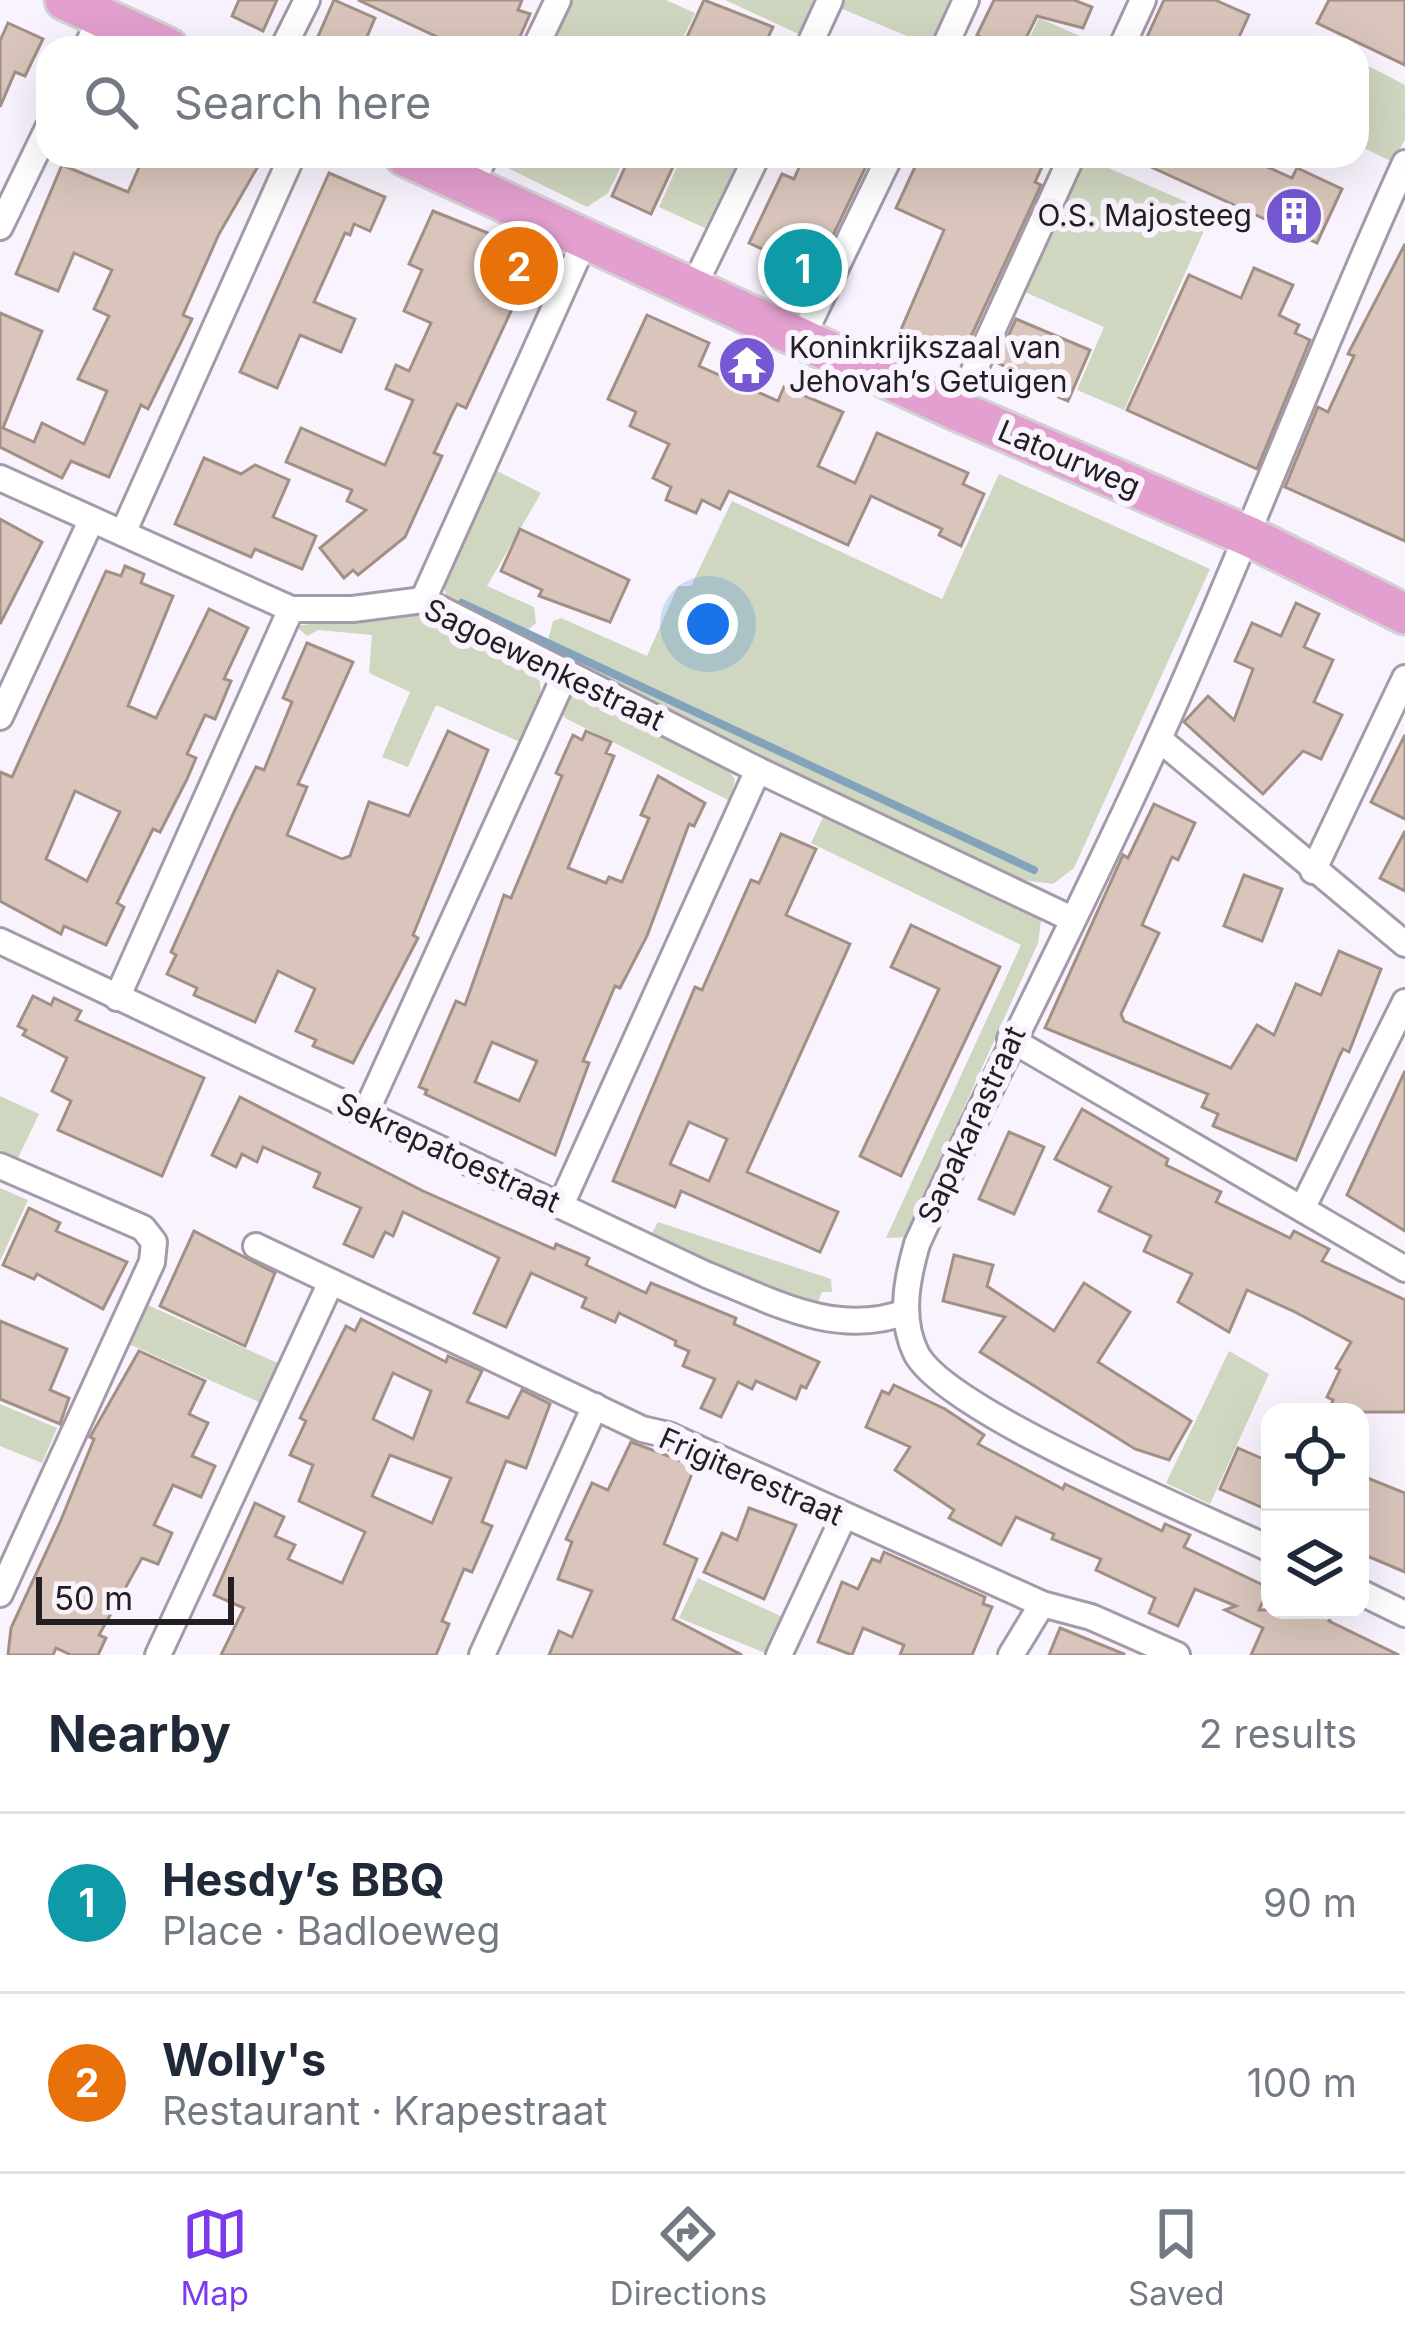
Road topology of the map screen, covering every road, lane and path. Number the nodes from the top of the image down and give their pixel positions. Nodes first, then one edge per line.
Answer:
1 (65, 0) edge
2 (307, 0) edge
3 (558, 0) edge
4 (830, 0) edge
5 (966, 0) edge
6 (1143, 0) edge
7 (94, 32) edge
8 (289, 36) edge
9 (541, 36) edge
10 (814, 36) edge
11 (950, 36) edge
12 (1126, 36) edge
13 (36, 153) edge
14 (1405, 163) edge
15 (287, 168) edge
16 (752, 168) edge
17 (884, 168) edge
18 (1067, 168) edge
19 (478, 171) edge
20 (0, 227) edge
21 (586, 238) junction
22 (693, 287) junction
23 (802, 338) junction
24 (956, 410) junction
25 (0, 478) edge
26 (91, 521) junction
27 (123, 532) junction
28 (1250, 536) junction
29 (423, 600) junction
30 (291, 609) junction
31 (1405, 614) edge
32 (566, 675) junction
33 (1405, 678) edge
34 (0, 717) edge
35 (1159, 739) junction
36 (758, 770) junction
37 (1313, 871) junction
38 (1072, 920) junction
39 (0, 941) edge
40 (1405, 944) edge
41 (117, 998) junction
42 (1405, 1002) edge
43 (1010, 1039) junction
44 (365, 1114) junction
45 (0, 1166) edge
46 (561, 1205) junction
47 (1303, 1208) junction
48 (256, 1246) dead end
49 (1405, 1269) edge
50 (332, 1282) junction
51 (905, 1312) junction
52 (596, 1406) junction
53 (843, 1518) junction
54 (1261, 1545) edge
55 (0, 1594) edge
56 (1369, 1596) edge
57 (1042, 1604) junction
58 (1405, 1614) edge
59 (158, 1655) edge
60 (482, 1655) edge
61 (779, 1655) edge
62 (1011, 1655) edge
63 (1177, 1655) edge

1 - 7 main road
2 - 8 street
3 - 9 street
4 - 10 street
5 - 11 street
6 - 12 street
13 - 20 street
14 - 28 street, Sapakarastraat
15 - 27 street
16 - 22 street
17 - 23 street
18 - 24 street
19 - 21 main road, Latourweg
21 - 22 main road, Latourweg
21 - 29 street
22 - 23 main road, Latourweg
23 - 24 main road, Latourweg
24 - 28 main road, Latourweg
25 - 26 street, Sagoewenkestraat
26 - 27 street, Sagoewenkestraat
26 - 34 street
27 - 30 street, Sagoewenkestraat
28 - 31 main road, Latourweg
28 - 35 street, Sapakarastraat
29 - 30 street, Sagoewenkestraat
29 - 32 street, Sagoewenkestraat
30 - 41 street
32 - 36 street, Sagoewenkestraat
32 - 44 street
33 - 37 street
35 - 37 street
35 - 38 street, Sapakarastraat
36 - 38 street, Sagoewenkestraat
36 - 46 street
37 - 40 street
38 - 43 street, Sapakarastraat
39 - 41 street, Sekrepatoestraat
41 - 44 street, Sekrepatoestraat
42 - 47 street
43 - 47 street
43 - 51 street, Sapakarastraat
44 - 46 street, Sekrepatoestraat
45 - 55 street
46 - 51 street, Sekrepatoestraat
47 - 49 street
48 - 50 street, Frigiterestraat
50 - 52 street, Frigiterestraat
50 - 59 street
51 - 54 street
52 - 53 street, Frigiterestraat
52 - 60 street
53 - 57 street, Frigiterestraat
53 - 61 street
56 - 58 street
57 - 62 street
57 - 63 street, Frigiterestraat

